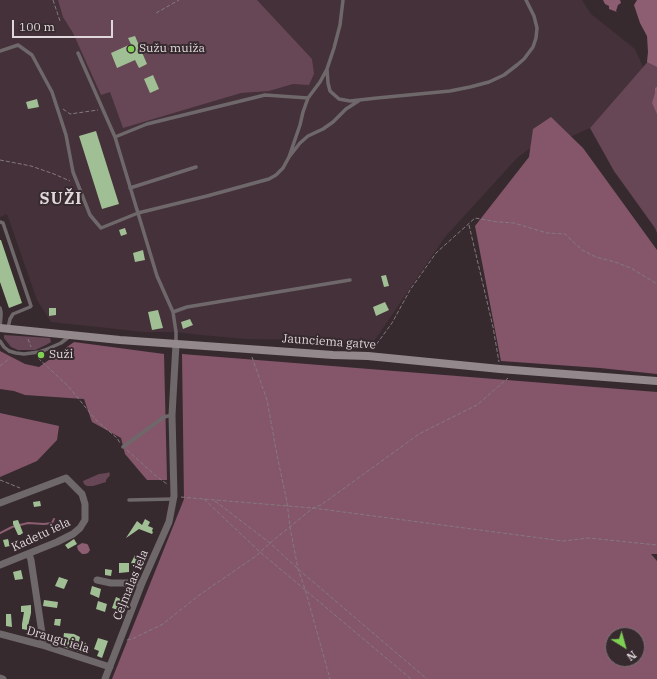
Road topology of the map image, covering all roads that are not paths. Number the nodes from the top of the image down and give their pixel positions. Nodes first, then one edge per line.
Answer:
1 (343, 0) edge
2 (526, 0) edge
3 (0, 51) edge
4 (78, 53) dead end
5 (327, 69) junction
6 (308, 98) junction
7 (360, 100) junction
8 (115, 137) junction
9 (289, 158) junction
10 (196, 167) dead end
11 (130, 188) junction
12 (138, 213) junction
13 (0, 222) edge
14 (350, 280) dead end
15 (0, 308) edge
16 (173, 312) junction
17 (3, 328) edge
18 (71, 335) junction
19 (0, 341) edge
20 (176, 344) junction
21 (657, 381) edge
22 (172, 415) junction
23 (123, 447) road end
24 (174, 495) junction
25 (129, 500) dead end
26 (0, 503) edge
27 (29, 554) junction
28 (0, 565) edge
29 (97, 580) dead end
30 (142, 583) junction
31 (0, 634) edge
32 (42, 645) junction
33 (110, 667) junction
34 (104, 679) edge

1 - 5 lane
2 - 7 lane
3 - 12 lane
4 - 8 lane
5 - 6 lane
5 - 7 lane
6 - 8 lane
6 - 9 lane
7 - 9 lane
8 - 11 lane
9 - 12 lane
10 - 11 lane
11 - 12 lane
12 - 16 lane
13 - 17 lane
14 - 16 lane
15 - 17 lane
16 - 20 lane
17 - 18 main road, Jaunciema gatve
18 - 19 lane
18 - 20 main road, Jaunciema gatve
20 - 21 main road, Jaunciema gatve
20 - 22 street, Ceļmalas iela
22 - 23 lane
22 - 24 street, Ceļmalas iela
24 - 25 lane
24 - 30 street, Ceļmalas iela
26 - 27 street, Kadetu iela
27 - 28 street, Kadetu iela
27 - 32 street
29 - 30 street
30 - 33 street, Ceļmalas iela
31 - 32 street, Draugu iela
32 - 33 street, Draugu iela
33 - 34 street, Ceļmalas iela

